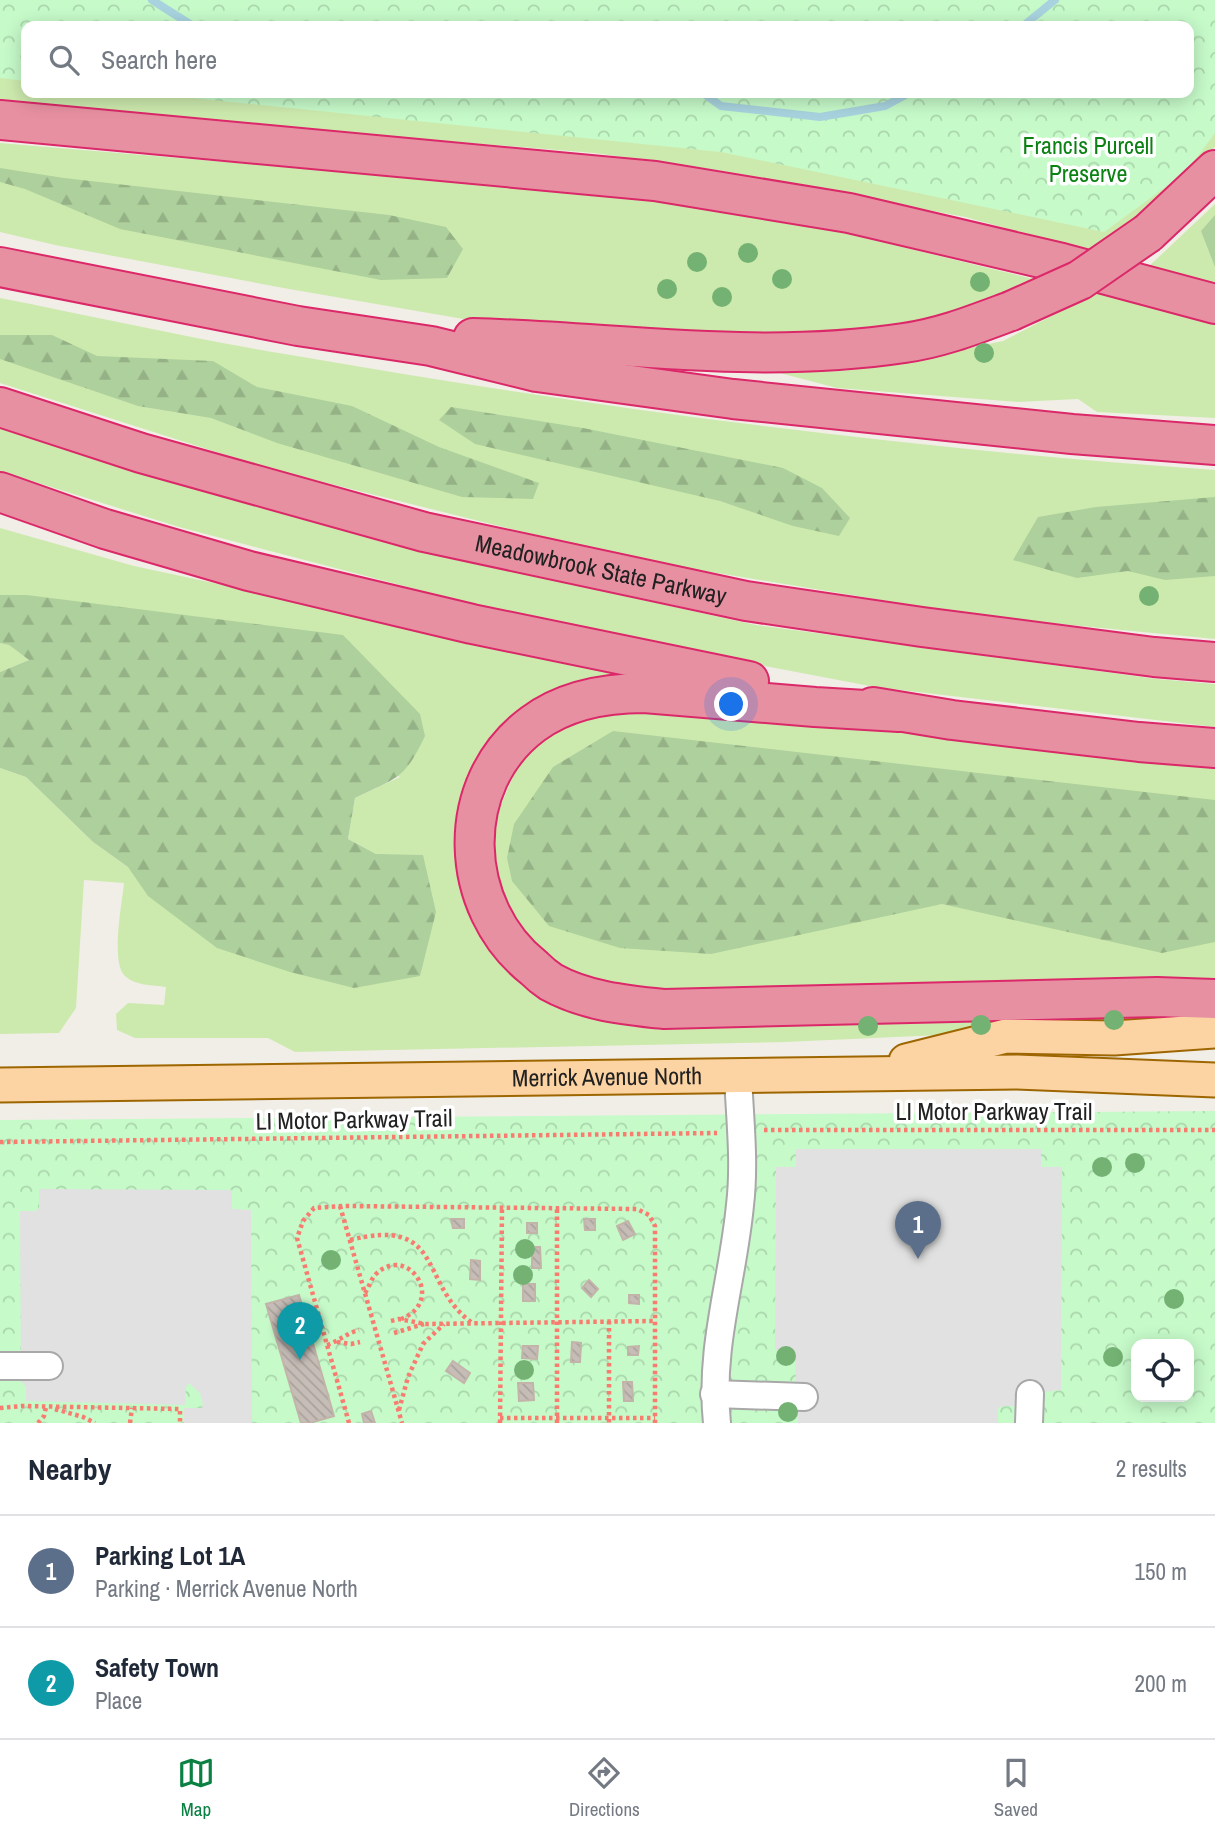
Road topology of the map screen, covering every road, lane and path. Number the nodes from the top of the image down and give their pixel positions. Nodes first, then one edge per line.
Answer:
1 (0, 120) edge
2 (1215, 170) edge
3 (0, 267) edge
4 (1215, 304) edge
5 (368, 336) junction
6 (0, 407) edge
7 (1215, 445) edge
8 (0, 492) edge
9 (0, 506) edge
10 (105, 529) junction
11 (1215, 662) edge
12 (899, 712) junction
13 (1215, 748) edge
14 (1215, 999) edge
15 (1215, 1031) edge
16 (846, 1076) junction
17 (738, 1077) junction
18 (1215, 1080) edge
19 (0, 1085) edge
20 (774, 1130) dead end
21 (1215, 1130) edge
22 (708, 1133) dead end
23 (0, 1142) edge
24 (340, 1206) junction
25 (502, 1207) junction
26 (557, 1207) junction
27 (349, 1240) junction
28 (365, 1294) junction
29 (399, 1319) junction
30 (391, 1321) dead end
31 (608, 1321) junction
32 (655, 1321) junction
33 (557, 1322) junction
34 (472, 1323) junction
35 (501, 1323) junction
36 (425, 1324) junction
37 (444, 1324) junction
38 (359, 1330) dead end
39 (394, 1333) dead end
40 (337, 1342) junction
41 (360, 1342) dead end
42 (327, 1345) junction
43 (0, 1366) edge
44 (49, 1366) dead end
45 (714, 1394) junction
46 (1030, 1394) dead end
47 (804, 1397) dead end
48 (45, 1406) junction
49 (0, 1408) edge
50 (132, 1408) junction
51 (398, 1410) junction
52 (77, 1415) junction
53 (500, 1420) edge
54 (557, 1421) edge
55 (609, 1421) edge
56 (655, 1421) edge
57 (38, 1423) edge
58 (76, 1423) edge
59 (95, 1423) edge
60 (130, 1423) edge
61 (180, 1423) edge
62 (349, 1423) edge
63 (402, 1423) edge
64 (718, 1423) edge
65 (1029, 1423) edge

1 - 4 highway
2 - 5 highway, bridge
3 - 5 highway
5 - 7 highway
6 - 11 highway, Meadowbrook State Parkway
8 - 10 highway
9 - 10 highway
10 - 12 highway
12 - 13 highway
12 - 14 highway
15 - 16 main road
16 - 17 main road, Merrick Avenue North
16 - 18 main road, Merrick Avenue North
17 - 19 main road, Merrick Avenue North
17 - 45 lane
20 - 21 path, LI Motor Parkway Trail
22 - 23 path, LI Motor Parkway Trail
24 - 25 path
24 - 27 path
24 - 42 path
25 - 26 path
25 - 35 path
26 - 32 path
26 - 33 path
27 - 28 path
27 - 34 path
28 - 29 path
28 - 51 path
29 - 30 path
29 - 36 path
31 - 32 path
31 - 33 path
31 - 55 path
32 - 56 path
33 - 35 path
33 - 54 path
34 - 35 path
34 - 37 path
35 - 53 path
36 - 37 path
36 - 39 path
37 - 51 path
38 - 40 path
40 - 41 path
40 - 42 path
42 - 62 path
43 - 44 lane
45 - 47 lane
45 - 64 lane
46 - 65 lane
48 - 49 path
48 - 50 path
48 - 52 path
48 - 57 path
50 - 60 path
50 - 61 path
51 - 63 path
52 - 58 path
52 - 59 path
53 - 54 path
54 - 55 path
55 - 56 path

